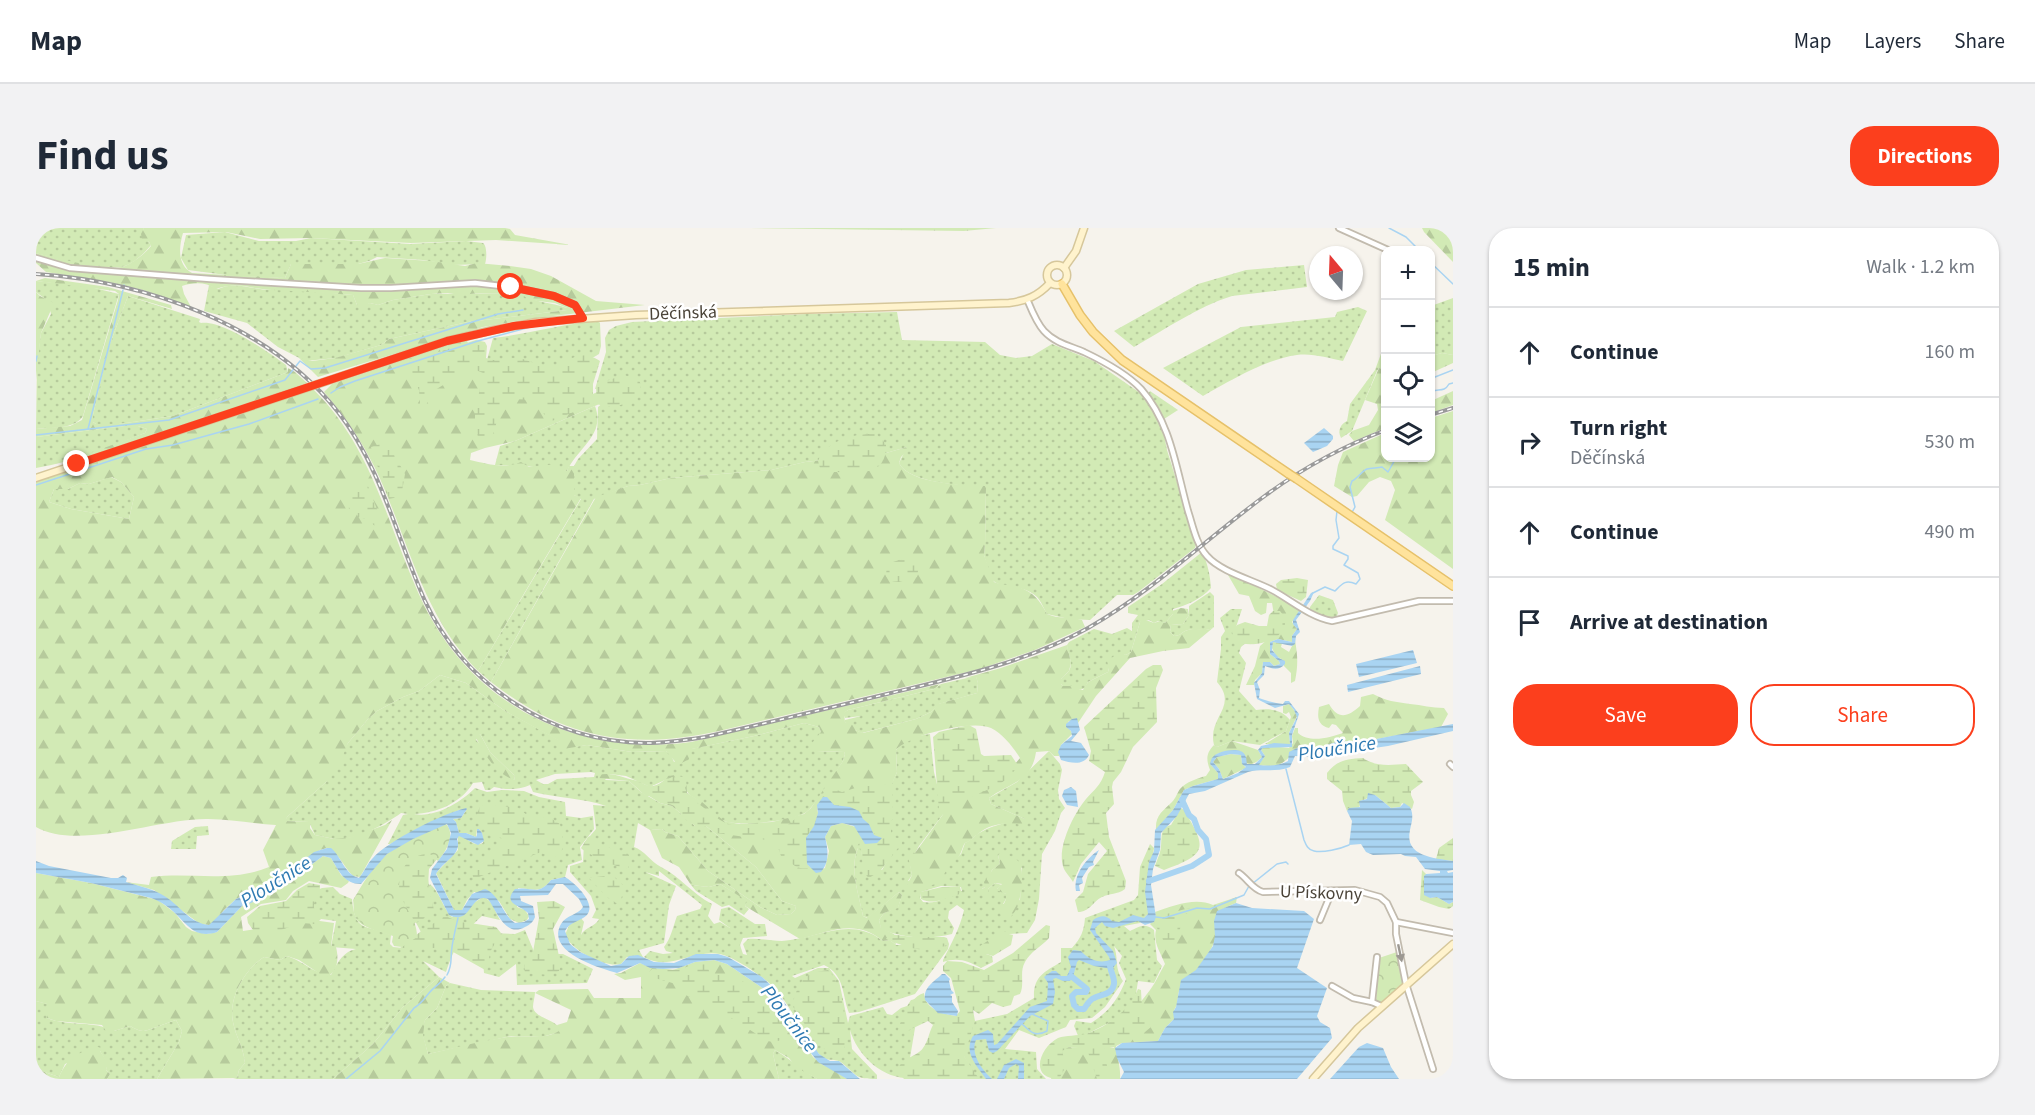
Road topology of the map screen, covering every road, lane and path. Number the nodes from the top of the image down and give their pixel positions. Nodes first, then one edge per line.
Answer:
1 (1084, 228) edge
2 (1339, 228) edge
3 (1381, 247) edge
4 (36, 258) edge
5 (1064, 268) junction
6 (1050, 283) junction
7 (1062, 284) junction
8 (1027, 299) junction
9 (583, 318) junction
10 (36, 478) edge
11 (1453, 586) edge
12 (1453, 601) edge
13 (1239, 873) dead end
14 (1332, 891) junction
15 (1320, 920) dead end
16 (1396, 922) junction
17 (1453, 933) edge
18 (1453, 944) edge
19 (1377, 957) dead end
20 (1406, 984) junction
21 (1332, 986) dead end
22 (1372, 1002) junction
23 (1381, 1006) junction
24 (1433, 1069) dead end
25 (1313, 1079) edge

1 - 5 main road
2 - 3 street
4 - 9 street
5 - 6 main road
5 - 7 main road
6 - 7 main road
6 - 8 main road, Děčínská
7 - 11 main road, bridge
8 - 9 main road, Děčínská
8 - 12 street
9 - 10 main road, Děčínská, bridge
13 - 14 street, U Pískovny
14 - 15 street
14 - 16 street, U Pískovny
16 - 17 street
16 -> 20 street
18 - 20 main road
19 - 22 street
20 - 23 main road
20 - 24 street
21 - 22 street
22 - 23 street
23 - 25 main road

